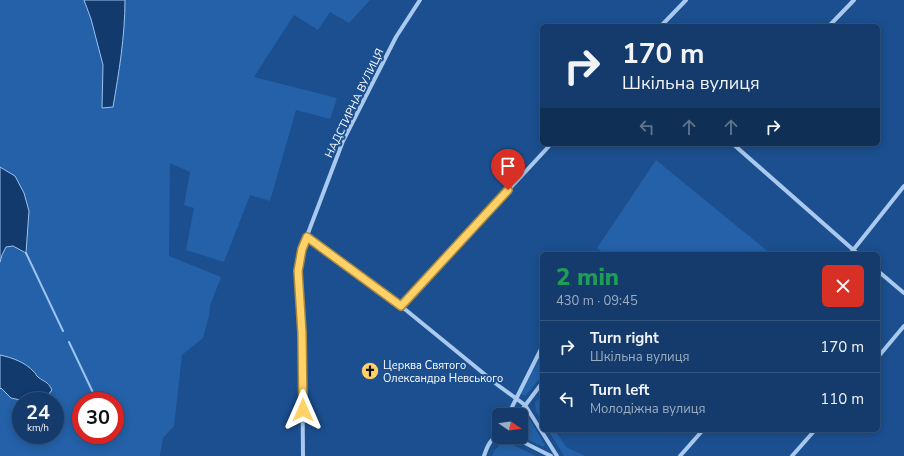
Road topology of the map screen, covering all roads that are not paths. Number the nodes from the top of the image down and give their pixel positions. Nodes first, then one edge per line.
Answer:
1 (420, 0) edge
2 (686, 0) edge
3 (854, 0) edge
4 (663, 24) edge
5 (831, 24) edge
6 (549, 146) edge
7 (735, 146) edge
8 (904, 186) edge
9 (307, 237) junction
10 (853, 250) junction
11 (856, 252) edge
12 (880, 273) edge
13 (904, 293) edge
14 (401, 306) junction
15 (904, 326) edge
16 (540, 351) edge
17 (880, 355) edge
18 (540, 386) edge
19 (516, 398) junction
20 (525, 405) junction
21 (511, 408) edge
22 (523, 408) edge
23 (540, 429) edge
24 (542, 432) edge
25 (702, 432) edge
26 (813, 432) edge
27 (492, 439) edge
28 (527, 444) edge
29 (303, 456) edge
30 (484, 456) edge
31 (551, 456) edge
32 (557, 456) edge
33 (680, 456) edge
34 (792, 456) edge

1 - 9 street, НАДСТИРНА ВУЛИЦЯ
2 - 4 street
3 - 5 street
6 - 14 street
7 - 10 street
8 - 10 street
9 - 14 street
9 - 29 street, НАДСТИРНА ВУЛИЦЯ
10 - 11 street
12 - 13 street
14 - 19 street
15 - 17 street
16 - 19 street
18 - 20 street
19 - 20 street
19 - 21 street
20 - 22 street
20 - 23 street
24 - 32 street
25 - 33 street
26 - 34 street
27 - 30 street
28 - 31 street

